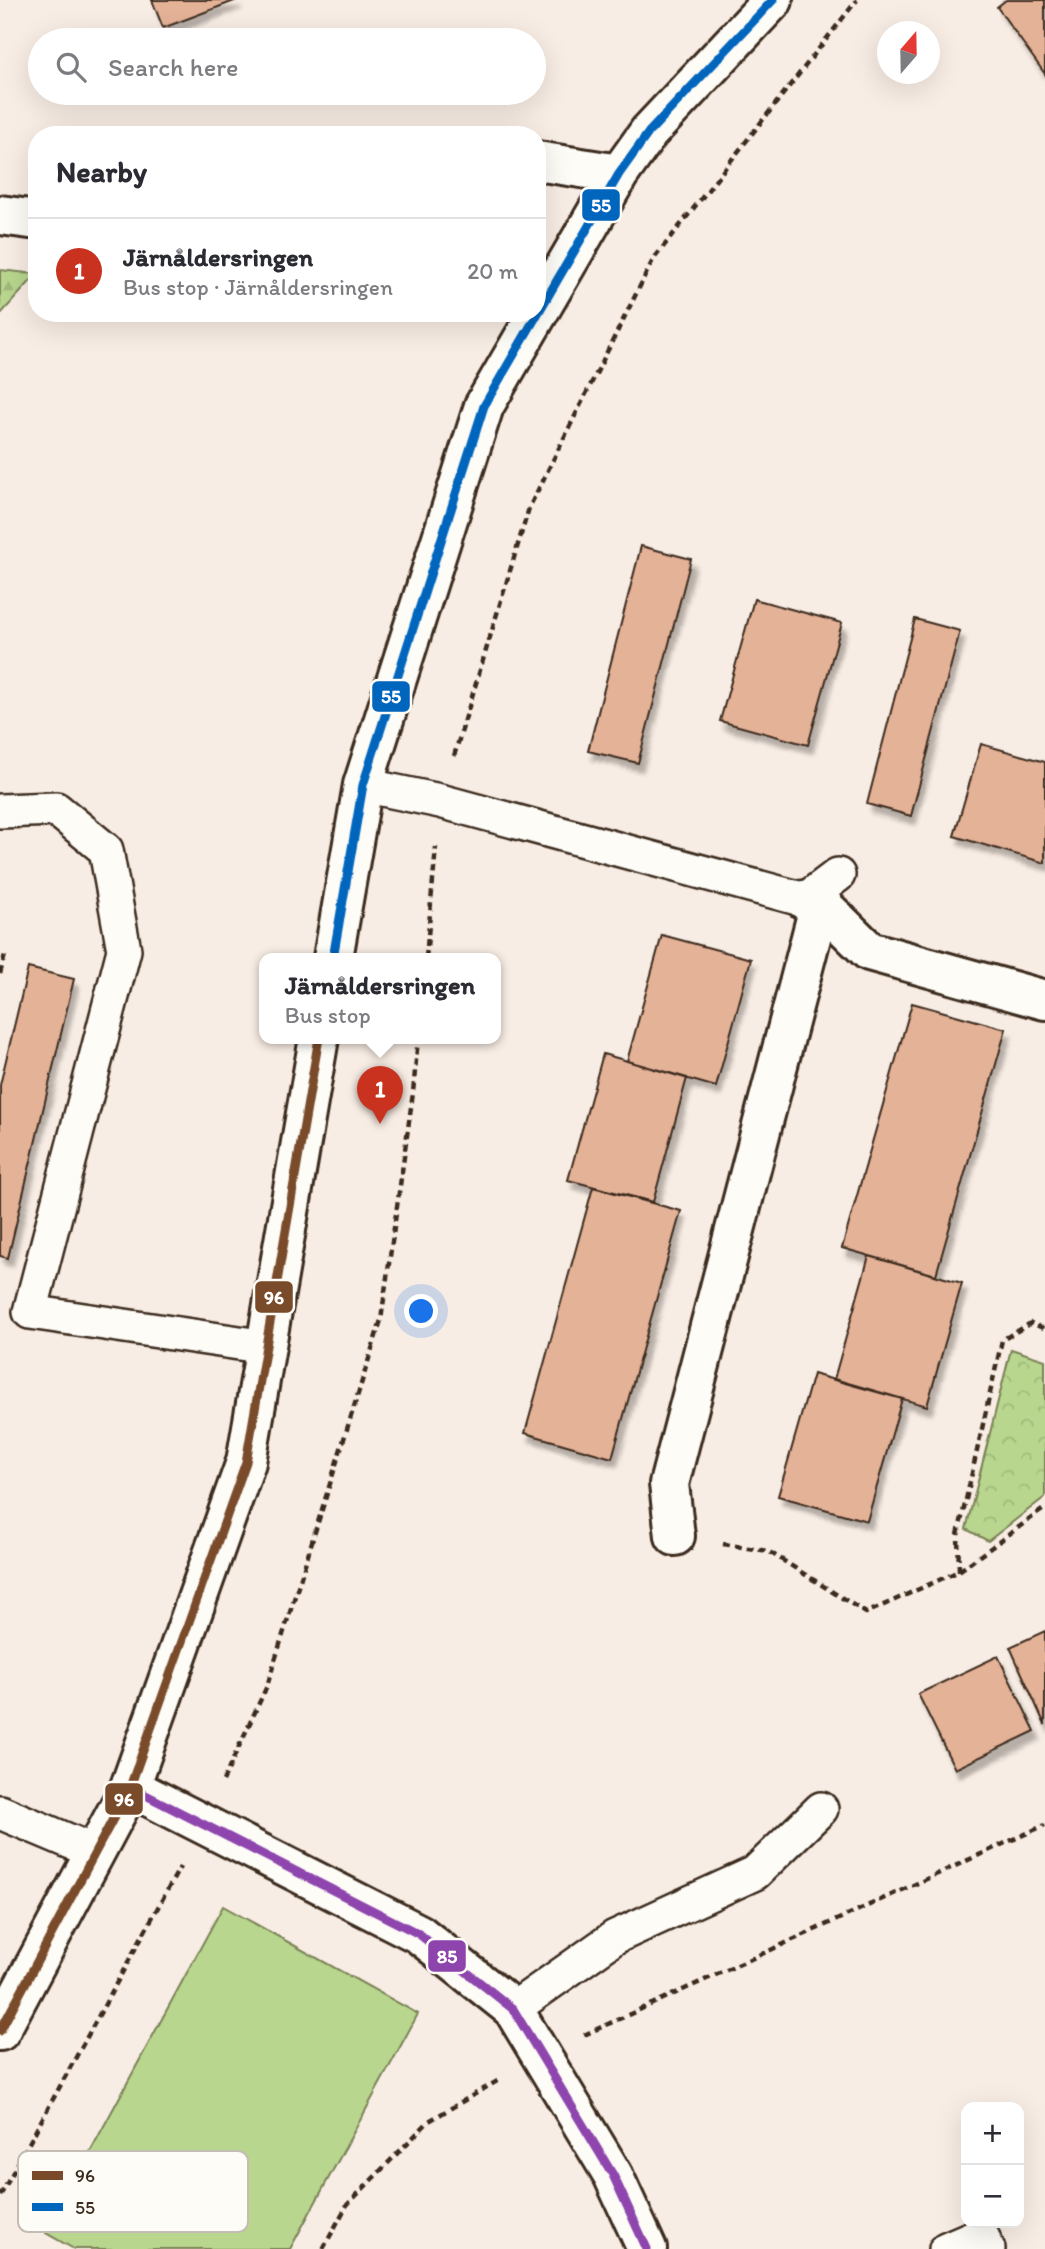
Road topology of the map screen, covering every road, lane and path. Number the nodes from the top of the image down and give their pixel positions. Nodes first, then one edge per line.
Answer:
1 (774, 0) edge
2 (857, 0) edge
3 (546, 162) edge
4 (619, 174) junction
5 (0, 215) edge
6 (28, 219) edge
7 (546, 299) edge
8 (533, 322) edge
9 (363, 785) junction
10 (440, 801) junction
11 (0, 811) edge
12 (821, 893) junction
13 (6, 951) dead end
14 (334, 953) edge
15 (426, 953) edge
16 (0, 974) edge
17 (1045, 1000) edge
18 (318, 1044) edge
19 (417, 1044) edge
20 (1045, 1329) edge
21 (266, 1348) junction
22 (1045, 1508) edge
23 (675, 1536) joint
24 (959, 1571) junction
25 (130, 1787) junction
26 (821, 1809) dead end
27 (0, 1812) edge
28 (203, 1825) junction
29 (1045, 1825) edge
30 (95, 1852) junction
31 (513, 2009) junction
32 (0, 2031) edge
33 (541, 2056) junction
34 (25, 2151) edge
35 (18, 2163) edge
36 (0, 2196) edge
37 (323, 2249) edge
38 (647, 2249) edge
39 (946, 2249) edge
40 (988, 2249) edge

1 - 4 street
2 - 10 path
3 - 4 street
4 - 7 street
5 - 6 street
8 - 9 street
9 - 10 lane
9 - 14 street
10 - 12 lane
10 - 15 path
11 - 21 lane
12 - 17 street
12 - 23 street
13 - 16 path
18 - 21 street
19 - 28 path
20 - 24 path
21 - 25 street
22 - 24 path
23 - 24 path
25 - 28 street
25 - 30 street
26 - 31 lane
27 - 30 lane
28 - 31 street
28 - 34 path
29 - 33 path
30 - 32 street
31 - 33 street
33 - 37 path
33 - 38 street
35 - 36 path
39 - 40 lane

